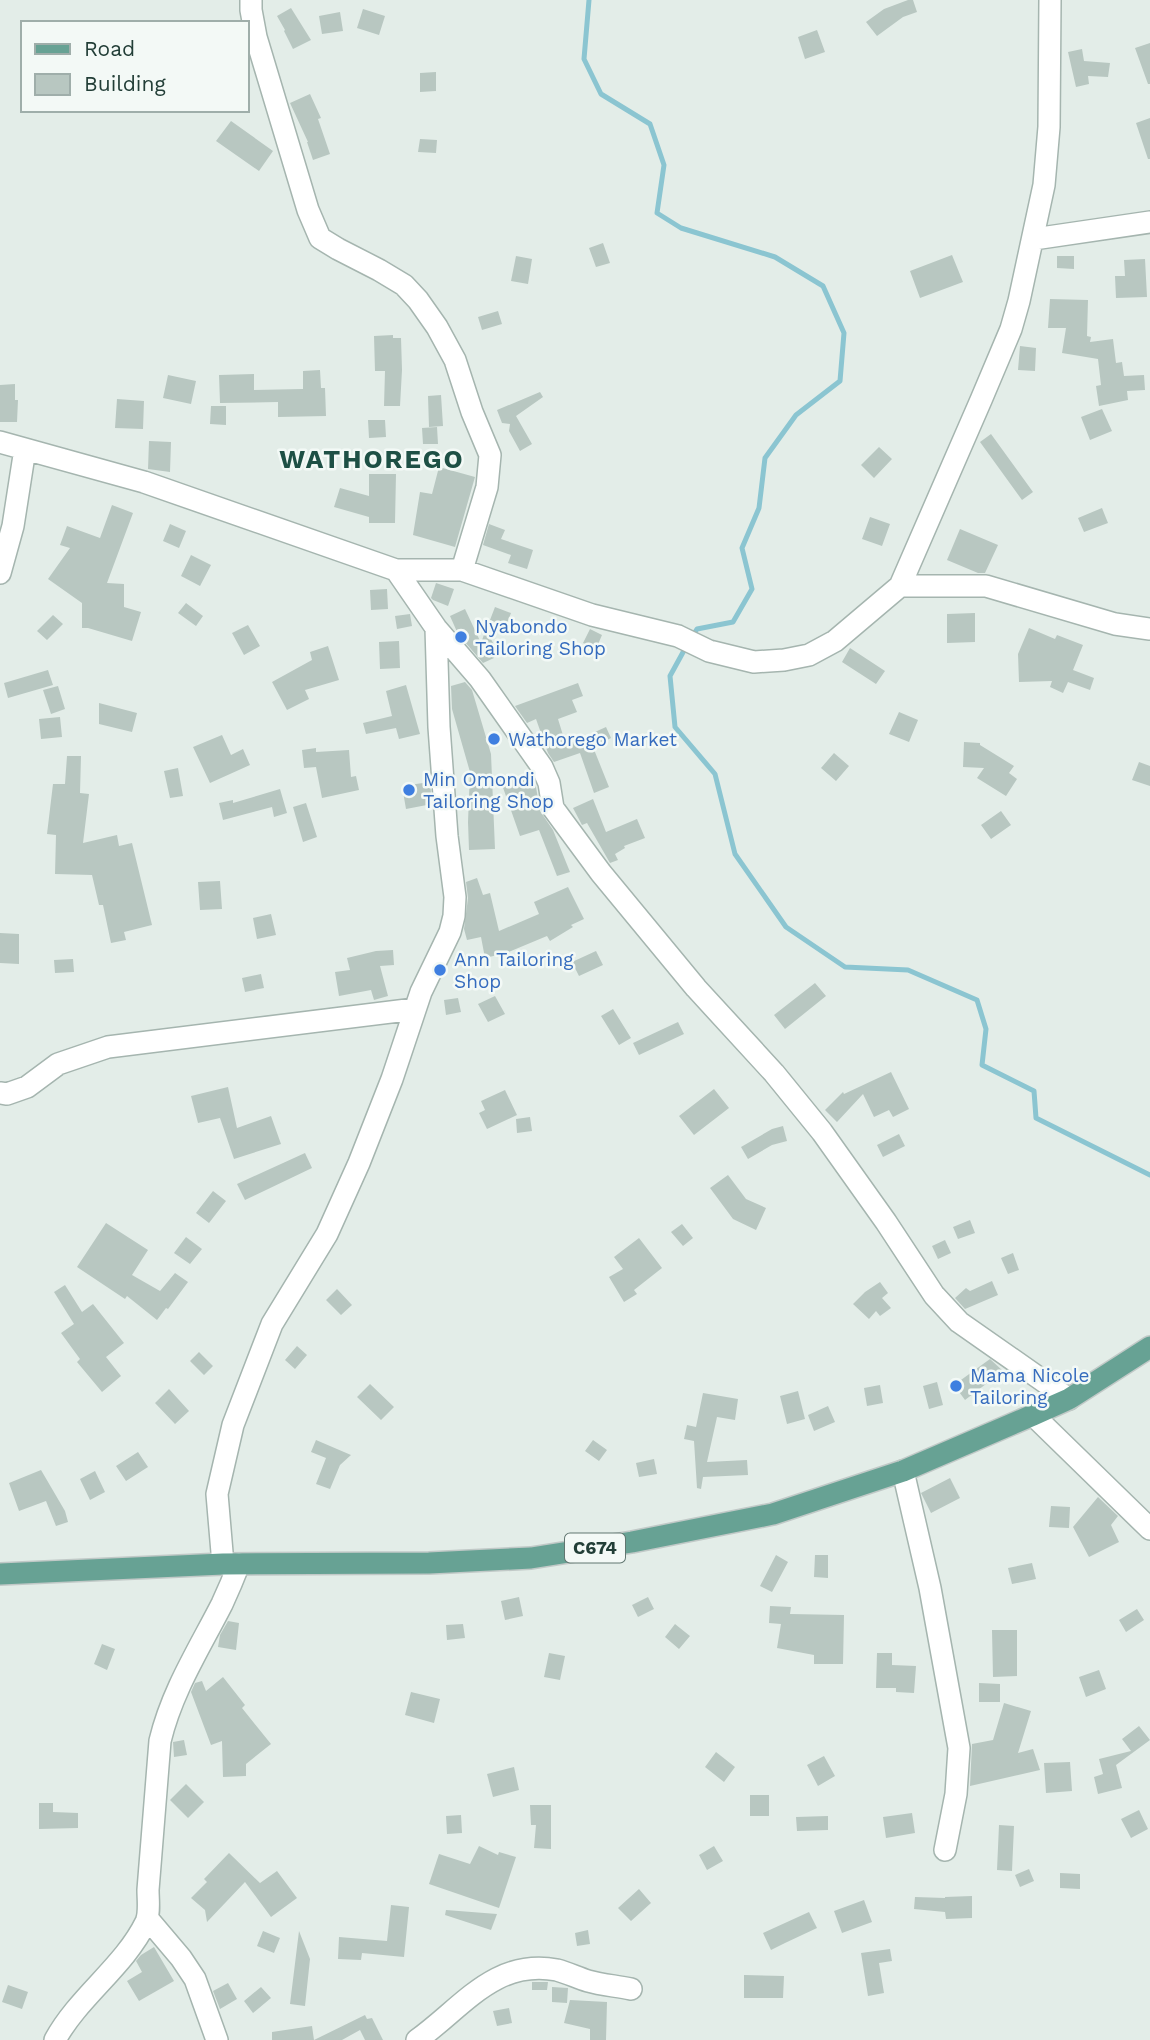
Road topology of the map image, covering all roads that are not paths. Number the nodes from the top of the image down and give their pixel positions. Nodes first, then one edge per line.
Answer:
1 (251, 0) edge
2 (1050, 0) edge
3 (1150, 222) edge
4 (1034, 239) junction
5 (0, 442) edge
6 (25, 449) junction
7 (396, 570) junction
8 (462, 570) junction
9 (0, 573) edge
10 (900, 586) junction
11 (436, 628) junction
12 (1150, 629) edge
13 (415, 1009) junction
14 (0, 1093) edge
15 (1150, 1347) edge
16 (1051, 1407) junction
17 (903, 1471) junction
18 (1150, 1529) edge
19 (231, 1564) junction
20 (0, 1574) edge
21 (945, 1850) dead end
22 (148, 1919) junction
23 (631, 1989) dead end
24 (55, 2040) edge
25 (217, 2040) edge
26 (417, 2040) edge

1 - 8 street
2 - 4 street
3 - 4 street
4 - 10 street
5 - 6 street
6 - 7 street
6 - 9 street
7 - 8 street
7 - 11 street
8 - 10 street
10 - 12 street
11 - 13 street
11 - 16 street
13 - 14 street
13 - 19 street
15 - 16 main road, C674
16 - 17 main road, C674
16 - 18 street
17 - 19 main road, C674
17 - 21 street
19 - 20 main road, C674
19 - 22 street
22 - 24 street
22 - 25 street
23 - 26 street

